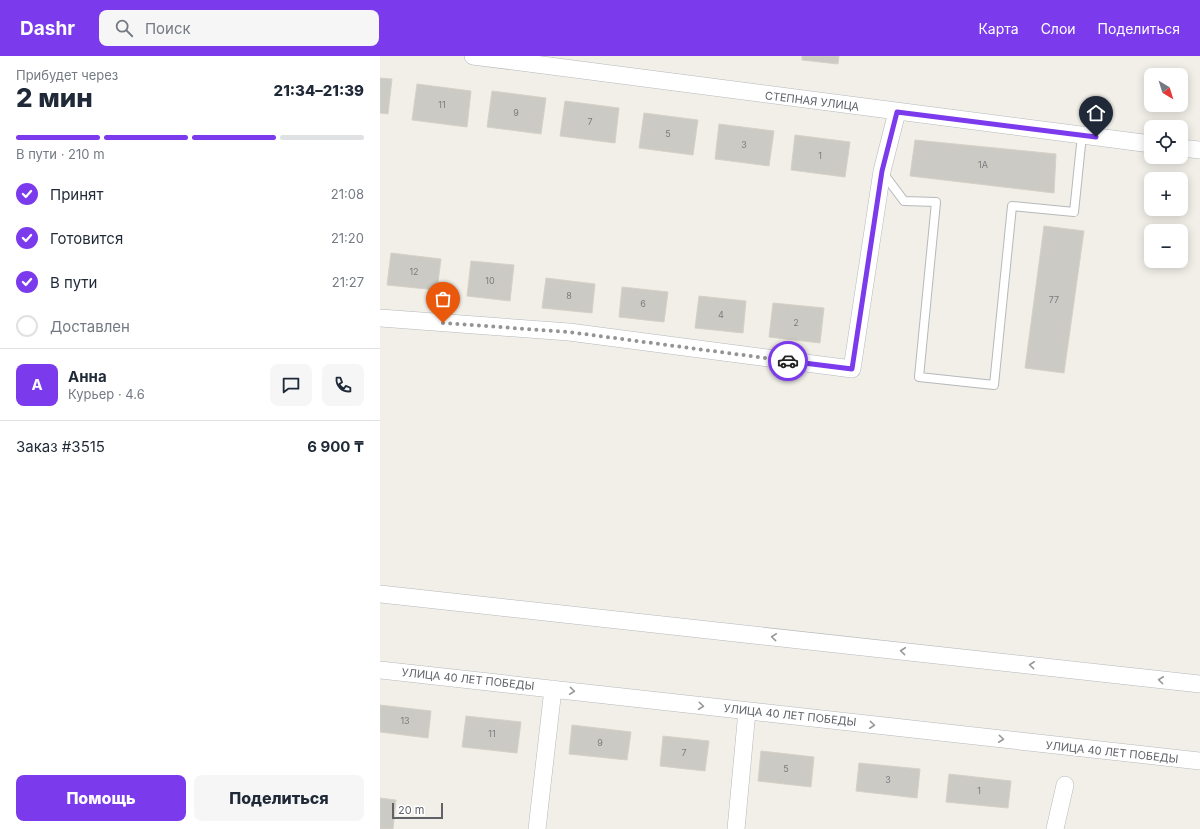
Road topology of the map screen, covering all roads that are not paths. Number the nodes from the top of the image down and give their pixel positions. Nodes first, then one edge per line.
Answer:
1 (473, 56) edge
2 (897, 112) junction
3 (1082, 135) junction
4 (1144, 143) edge
5 (1188, 149) edge
6 (1200, 150) edge
7 (882, 171) junction
8 (380, 318) edge
9 (380, 594) edge
10 (380, 670) edge
11 (1200, 684) edge
12 (553, 689) junction
13 (747, 711) junction
14 (1200, 761) edge
15 (1065, 785) dead end
16 (537, 829) edge
17 (736, 829) edge
18 (1055, 829) edge

1 - 2 street, СТЕПНАЯ УЛИЦА
2 - 3 street, СТЕПНАЯ УЛИЦА
2 - 7 street
3 - 4 street, СТЕПНАЯ УЛИЦА
3 - 7 lane
5 - 6 street
7 - 8 street
11 -> 9 street
10 - 12 street, УЛИЦА 40 ЛЕТ ПОБЕДЫ
12 -> 13 street, УЛИЦА 40 ЛЕТ ПОБЕДЫ
12 - 16 street
13 -> 14 street, УЛИЦА 40 ЛЕТ ПОБЕДЫ
13 - 17 street
15 - 18 street

